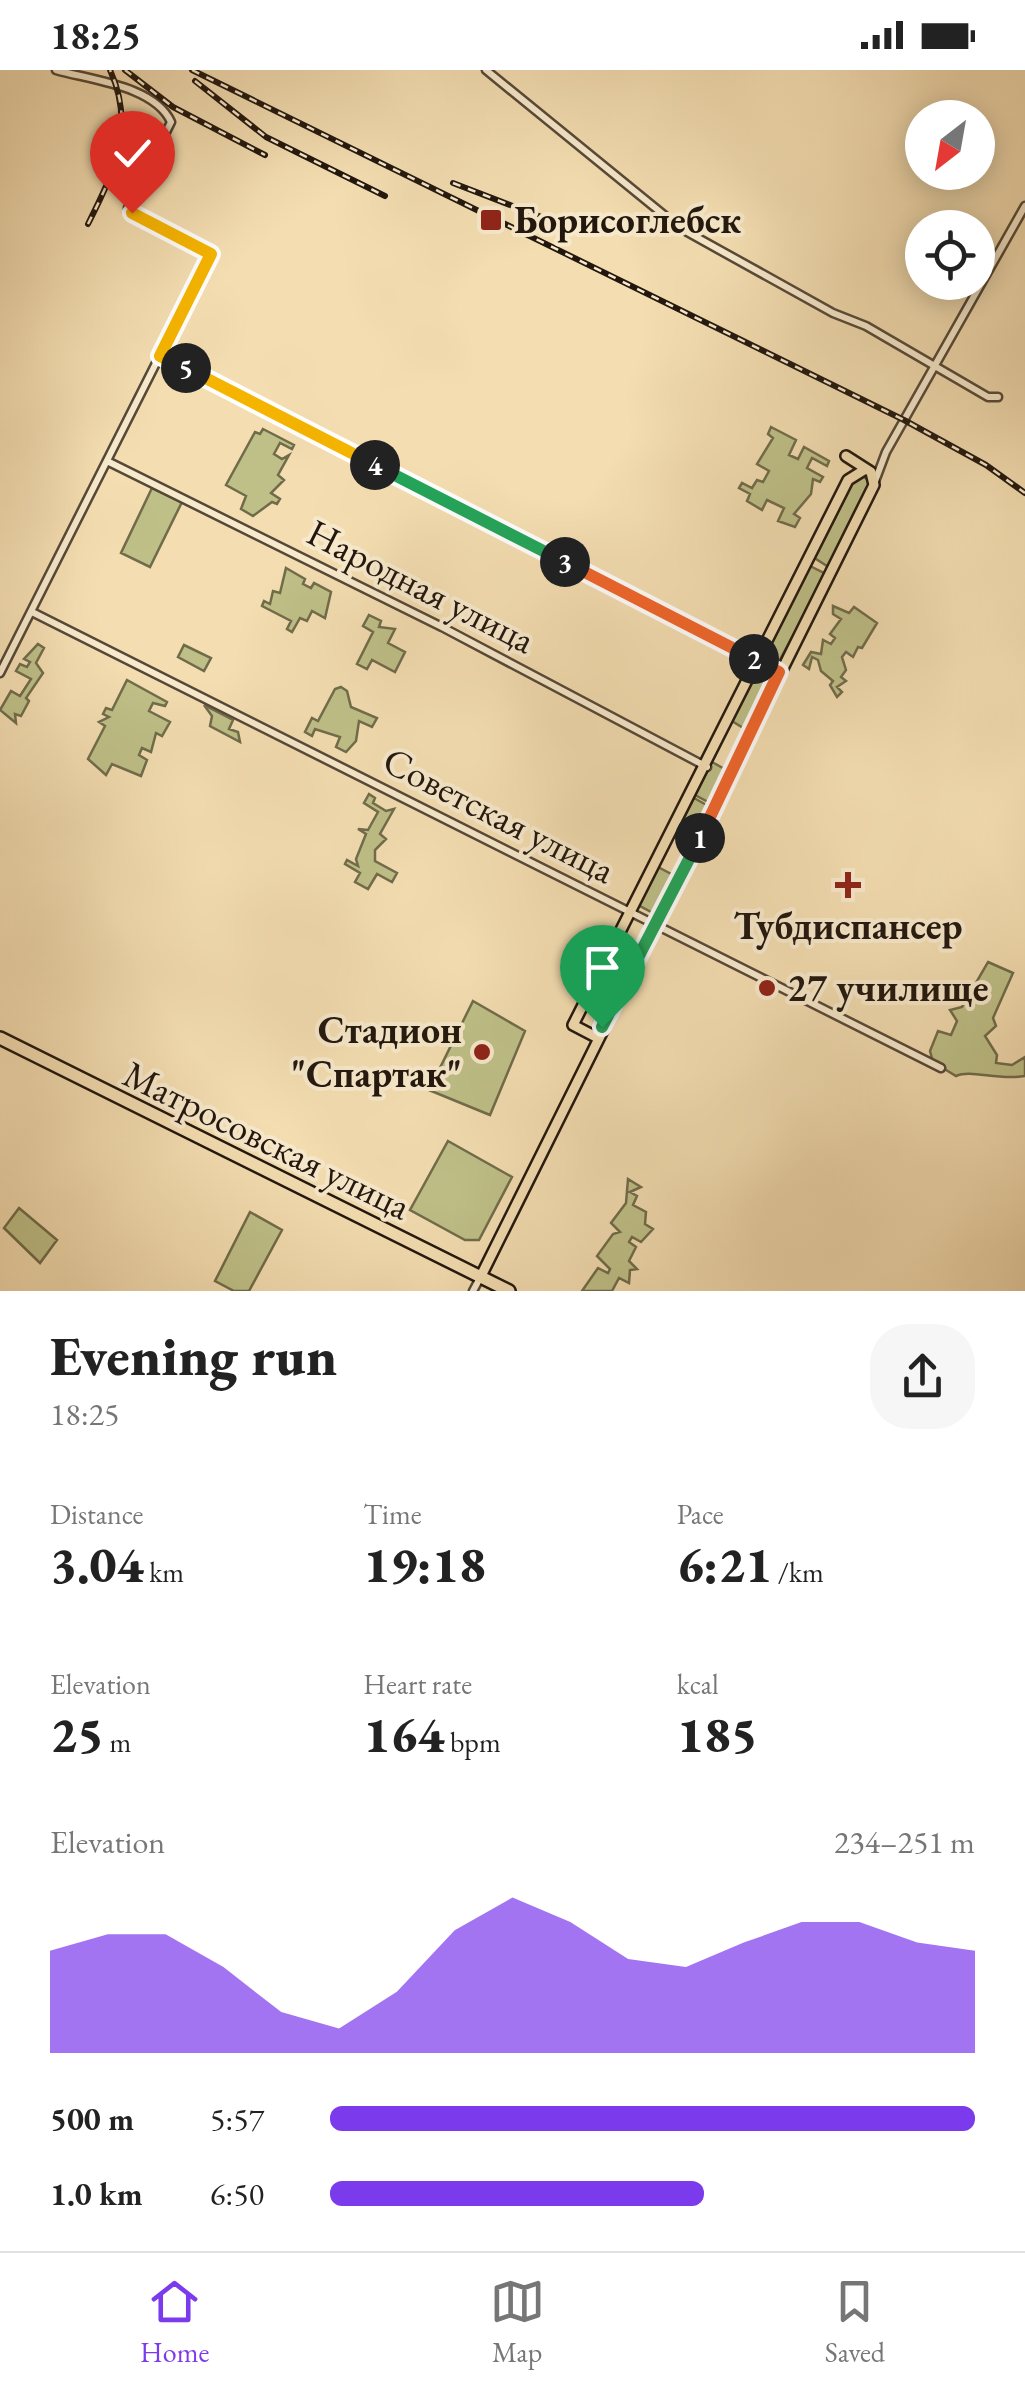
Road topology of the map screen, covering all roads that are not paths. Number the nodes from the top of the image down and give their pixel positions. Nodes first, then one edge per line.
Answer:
1 (56, 70) edge
2 (486, 70) edge
3 (1025, 206) edge
4 (160, 356) junction
5 (936, 368) junction
6 (998, 397) dead end
7 (107, 461) junction
8 (870, 474) junction
9 (848, 480) junction
10 (32, 612) junction
11 (759, 661) junction
12 (779, 672) junction
13 (0, 673) edge
14 (707, 767) junction
15 (631, 912) junction
16 (655, 924) junction
17 (596, 1037) junction
18 (0, 1038) edge
19 (942, 1068) dead end
20 (480, 1278) junction
21 (473, 1291) edge
22 (509, 1291) edge

1 - 4 street
2 - 5 street
3 - 5 street
4 - 7 street
4 - 11 street
5 - 6 street
5 - 8 street
7 - 10 street
7 - 14 street, Народная улица
8 - 9 main road
8 - 9 main road
8 - 12 main road
9 - 11 main road
10 - 13 street
10 - 15 street, Советская улица
11 - 12 street
11 - 14 main road
12 - 16 main road
14 - 15 main road
15 - 16 street, Советская улица
15 - 17 main road
16 - 17 main road
16 - 19 street, Советская улица
17 - 20 main road
18 - 20 highway, Матросовская улица
20 - 21 street
20 - 22 highway, Матросовская улица

